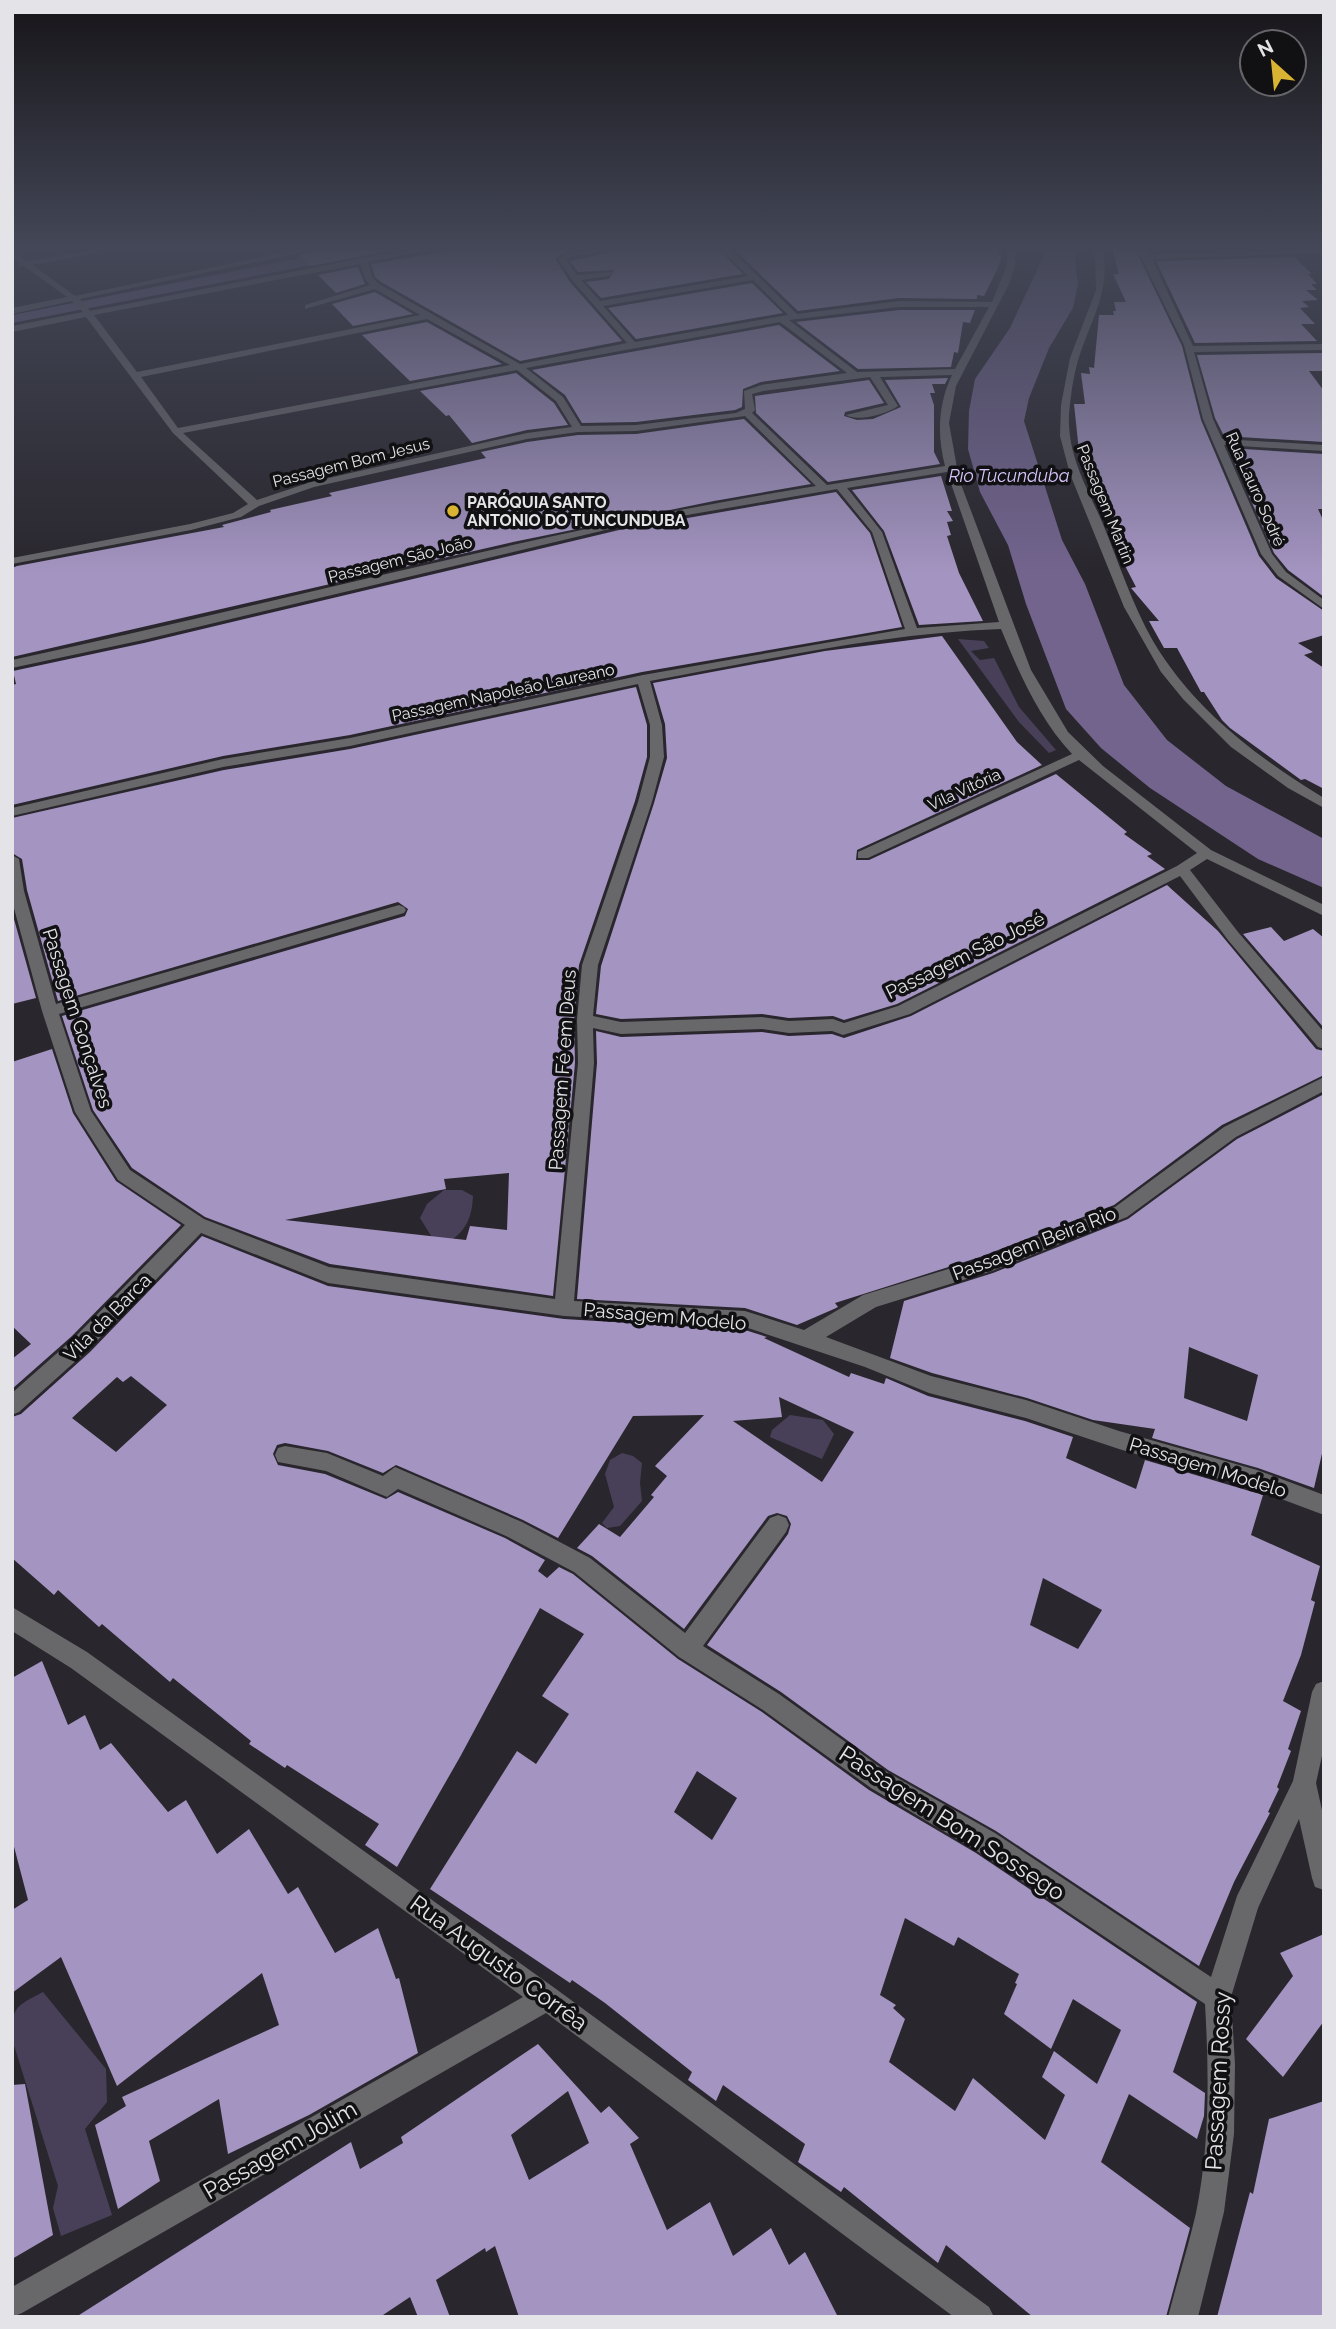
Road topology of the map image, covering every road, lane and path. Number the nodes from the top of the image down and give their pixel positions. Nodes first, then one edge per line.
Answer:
1 (119, 358) edge
2 (223, 358) edge
3 (501, 358) edge
4 (570, 358) edge
5 (832, 358) edge
6 (965, 358) edge
7 (1075, 358) edge
8 (1190, 358) edge
9 (519, 368) junction
10 (957, 372) junction
11 (873, 374) junction
12 (855, 375) junction
13 (133, 376) junction
14 (747, 413) junction
15 (851, 415) dead end
16 (578, 429) junction
17 (176, 431) junction
18 (1218, 442) junction
19 (1324, 448) edge
20 (952, 468) junction
21 (839, 485) junction
22 (824, 488) junction
23 (255, 504) junction
24 (12, 561) edge
25 (1324, 606) edge
26 (1004, 625) junction
27 (912, 631) junction
28 (12, 664) edge
29 (643, 679) junction
30 (1080, 755) junction
31 (1324, 804) edge
32 (12, 812) edge
33 (1206, 853) junction
34 (863, 855) dead end
35 (12, 859) edge
36 (1182, 869) junction
37 (399, 910) dead end
38 (1324, 911) edge
39 (50, 1011) junction
40 (585, 1020) junction
41 (1324, 1043) edge
42 (1324, 1083) edge
43 (128, 1179) joint
44 (198, 1224) junction
45 (564, 1308) junction
46 (805, 1340) junction
47 (12, 1406) edge
48 (285, 1455) dead end
49 (1324, 1504) edge
50 (778, 1525) dead end
51 (12, 1619) edge
52 (687, 1649) junction
53 (1324, 1692) edge
54 (1304, 1783) junction
55 (1324, 1878) edge
56 (1218, 1997) junction
57 (547, 1998) junction
58 (12, 2303) edge
59 (979, 2317) edge
60 (1182, 2317) edge

1 - 13 street
2 - 13 street
3 - 9 street
4 - 9 street
5 - 12 street
6 - 10 street
7 - 31 street, Passagem Martin
8 - 18 street, Rua Lauro Sodré
9 - 16 street
9 - 17 street
10 - 11 street
10 - 20 street
11 - 12 street
11 - 15 street
12 - 14 street
13 - 17 street
14 - 16 street, Passagem Bom Jesus
14 - 22 street
16 - 23 street, Passagem Bom Jesus
17 - 23 street
18 - 19 street
18 - 25 street, Rua Lauro Sodré
20 - 21 street, Passagem São João
20 - 26 street
21 - 22 street, Passagem São João
21 - 27 street
22 - 28 street, Passagem São João
23 - 24 street, Passagem Bom Jesus
26 - 27 street, Passagem Napoleão Laureano
26 - 30 street
27 - 29 street, Passagem Napoleão Laureano
29 - 32 street, Passagem Napoleão Laureano
29 - 40 street, Passagem Fé em Deus
30 - 33 street
30 - 34 street, Vila Vitória
33 - 36 street, Passagem São José
33 - 38 street
35 - 39 street, Passagem Gonçalves
36 - 40 street, Passagem São José
36 - 41 street
37 - 39 street
39 - 43 street, Passagem Gonçalves
40 - 45 street, Passagem Fé em Deus
42 - 46 street, Passagem Beira Rio
43 - 44 street, Passagem Modelo
44 - 45 street, Passagem Modelo
44 - 47 street, Vila da Barca
45 - 46 street, Passagem Modelo
46 - 49 street, Passagem Modelo
48 - 52 street, Passagem Bom Sossego
50 - 52 street
51 - 57 street, Rua Augusto Corrêa
52 - 56 street, Passagem Bom Sossego
53 - 54 street, Passagem Rossy
54 - 55 street
54 - 56 street, Passagem Rossy
56 - 60 street, Passagem Rossy
57 - 58 street, Passagem Jolim
57 - 59 street, Rua Augusto Corrêa

